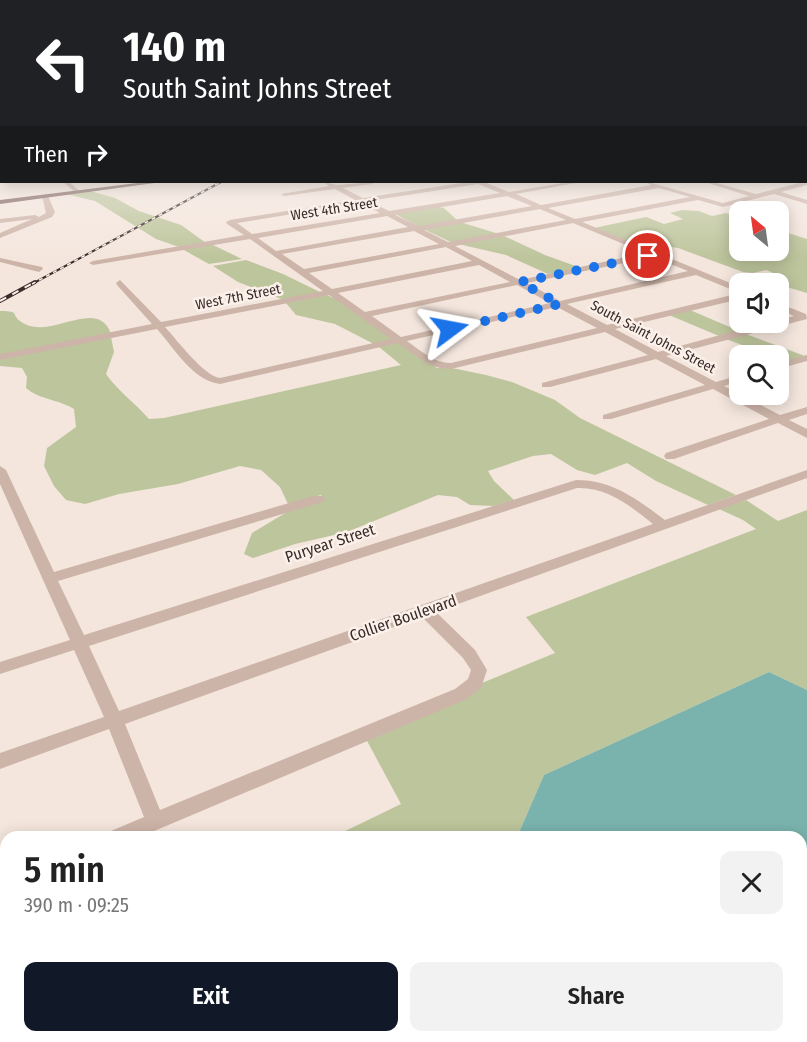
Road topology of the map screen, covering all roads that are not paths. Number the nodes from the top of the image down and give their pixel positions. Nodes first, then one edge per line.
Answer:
1 (67, 183) edge
2 (150, 183) edge
3 (329, 183) edge
4 (365, 183) edge
5 (472, 183) edge
6 (482, 183) edge
7 (572, 183) edge
8 (648, 183) edge
9 (711, 183) edge
10 (772, 183) edge
11 (807, 183) edge
12 (657, 186) junction
13 (337, 187) junction
14 (789, 188) junction
15 (78, 192) junction
16 (774, 192) junction
17 (508, 193) junction
18 (284, 194) dead end
19 (45, 196) junction
20 (757, 197) junction
21 (696, 198) junction
22 (361, 200) junction
23 (0, 202) edge
24 (807, 202) edge
25 (540, 207) junction
26 (388, 214) junction
27 (49, 215) junction
28 (0, 221) edge
29 (574, 221) junction
30 (416, 229) junction
31 (0, 236) edge
32 (251, 236) junction
33 (448, 245) junction
34 (276, 254) junction
35 (654, 254) junction
36 (0, 260) edge
37 (481, 262) junction
38 (93, 263) dead end
39 (39, 269) dead end
40 (303, 272) junction
41 (697, 272) junction
42 (520, 282) junction
43 (120, 283) dead end
44 (729, 285) edge
45 (333, 292) junction
46 (729, 299) edge
47 (560, 304) junction
48 (789, 310) edge
49 (365, 315) junction
50 (805, 317) edge
51 (160, 326) junction
52 (606, 328) junction
53 (400, 340) junction
54 (657, 355) junction
55 (0, 357) edge
56 (807, 358) edge
57 (789, 363) edge
58 (729, 381) edge
59 (546, 385) dead end
60 (714, 385) junction
61 (807, 410) edge
62 (607, 417) dead end
63 (779, 419) junction
64 (807, 434) edge
65 (670, 456) dead end
66 (0, 470) edge
67 (807, 474) edge
68 (318, 499) dead end
69 (664, 525) junction
70 (50, 578) junction
71 (425, 610) junction
72 (79, 642) junction
73 (0, 668) edge
74 (115, 721) junction
75 (0, 761) edge
76 (154, 821) junction
77 (131, 831) edge

1 - 15 street
2 - 15 main road
3 - 13 street, South Saint Johns Street
4 - 13 street
5 - 22 street
6 - 17 street
7 - 17 street, West 4th Street
8 - 12 street
9 - 20 street
10 - 14 street
11 - 14 street
12 - 21 street
12 - 25 street
13 - 18 street
13 - 22 street, South Saint Johns Street
14 - 16 street
15 - 19 main road
16 - 20 street
16 - 24 street
17 - 25 street
17 - 26 street, West 4th Street
19 - 23 main road
19 - 27 street
20 - 21 street
21 - 29 street
22 - 26 street, South Saint Johns Street
22 - 32 street
25 - 29 street
25 - 30 street
26 - 30 street, South Saint Johns Street
26 - 32 street, West 4th Street
27 - 28 street
27 - 31 street
29 - 33 street
29 - 35 street
30 - 33 street, South Saint Johns Street
30 - 34 street
32 - 34 street
32 - 38 street, West 4th Street
33 - 37 street, South Saint Johns Street
33 - 40 street
34 - 40 street
35 - 41 street
35 - 42 street
36 - 39 street
37 - 42 street, South Saint Johns Street
37 - 45 street, West 7th Street
40 - 45 street
41 - 44 street
41 - 47 street
42 - 47 street, South Saint Johns Street
42 - 49 street
43 - 51 street
45 - 49 street
45 - 51 street, West 7th Street
46 - 52 street
47 - 52 street, South Saint Johns Street
47 - 53 street
48 - 50 street
49 - 53 street
50 - 54 street
51 - 53 street
51 - 55 street, West 7th Street
52 - 53 street
52 - 54 street, South Saint Johns Street
54 - 59 street
54 - 60 street, South Saint Johns Street
56 - 57 street
58 - 60 street
60 - 62 street
60 - 63 street, South Saint Johns Street
61 - 63 street
63 - 64 street, South Saint Johns Street
63 - 65 street
66 - 70 street
67 - 69 street, Collier Boulevard
68 - 70 street
69 - 71 street, Collier Boulevard
69 - 72 street, Puryear Street
70 - 72 street
71 - 74 street, Collier Boulevard
71 - 76 street
72 - 73 street, Puryear Street
72 - 74 street
74 - 75 street, Collier Boulevard
74 - 76 street
76 - 77 street

